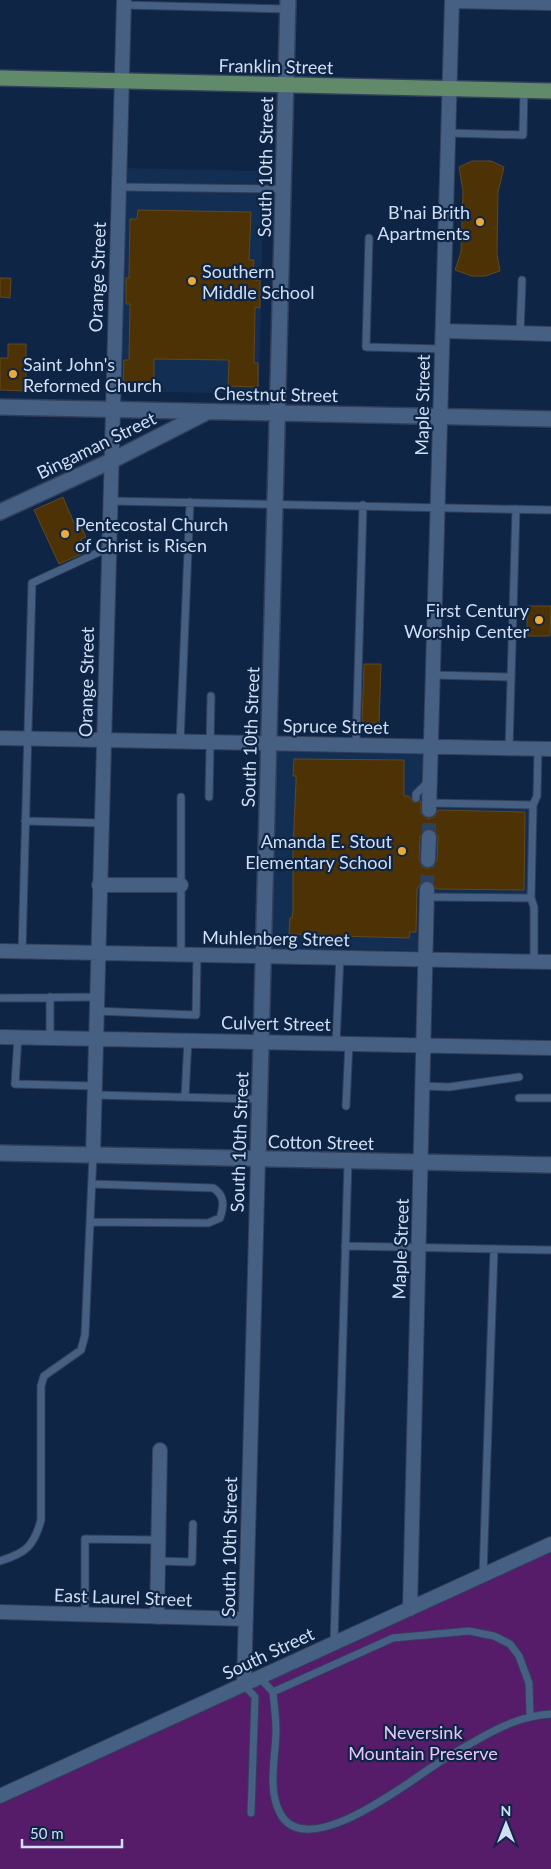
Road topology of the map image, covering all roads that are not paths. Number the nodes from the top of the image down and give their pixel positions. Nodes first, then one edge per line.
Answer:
1 (452, 1) edge
2 (124, 2) edge
3 (205, 3) edge
4 (288, 4) edge
5 (551, 4) edge
6 (0, 78) edge
7 (121, 81) junction
8 (286, 85) junction
9 (449, 88) junction
10 (524, 90) junction
11 (551, 91) edge
12 (448, 133) junction
13 (118, 187) junction
14 (283, 189) junction
15 (369, 238) dead end
16 (522, 280) dead end
17 (443, 331) junction
18 (520, 333) junction
19 (551, 334) edge
20 (442, 349) junction
21 (0, 407) edge
22 (111, 409) junction
23 (208, 411) junction
24 (279, 413) junction
25 (442, 416) junction
26 (551, 419) edge
27 (111, 461) junction
28 (110, 501) junction
29 (190, 502) junction
30 (275, 504) junction
31 (363, 505) junction
32 (438, 507) junction
33 (516, 509) junction
34 (551, 510) edge
35 (0, 512) edge
36 (108, 548) junction
37 (433, 675) junction
38 (511, 677) junction
39 (211, 696) dead end
40 (0, 738) edge
41 (27, 739) junction
42 (103, 741) junction
43 (180, 742) junction
44 (210, 743) junction
45 (269, 744) junction
46 (356, 746) junction
47 (431, 746) junction
48 (509, 748) junction
49 (544, 749) edge
50 (430, 780) junction
51 (181, 797) dead end
52 (209, 797) dead end
53 (416, 798) dead end
54 (533, 805) junction
55 (429, 807) joint
56 (25, 821) junction
57 (101, 823) junction
58 (429, 837) tunnel mouth
59 (428, 860) tunnel mouth
60 (100, 885) junction
61 (181, 885) junction
62 (427, 893) joint
63 (531, 898) junction
64 (0, 951) edge
65 (22, 952) junction
66 (98, 954) junction
67 (181, 955) junction
68 (196, 955) junction
69 (263, 956) junction
70 (340, 957) junction
71 (426, 959) junction
72 (534, 962) junction
73 (551, 962) edge
74 (50, 997) junction
75 (97, 997) junction
76 (0, 998) edge
77 (96, 1011) junction
78 (0, 1037) edge
79 (18, 1037) junction
80 (50, 1037) junction
81 (96, 1038) junction
82 (189, 1040) junction
83 (261, 1042) junction
84 (342, 1043) junction
85 (424, 1045) junction
86 (551, 1048) edge
87 (519, 1077) dead end
88 (423, 1086) junction
89 (95, 1091) junction
90 (185, 1097) junction
91 (519, 1098) dead end
92 (551, 1098) edge
93 (259, 1099) junction
94 (346, 1106) dead end
95 (0, 1153) edge
96 (93, 1155) junction
97 (258, 1159) junction
98 (348, 1161) junction
99 (422, 1163) junction
100 (551, 1166) edge
101 (92, 1184) junction
102 (90, 1222) junction
103 (345, 1246) junction
104 (419, 1248) junction
105 (494, 1249) junction
106 (551, 1250) edge
107 (160, 1450) dead end
108 (193, 1524) dead end
109 (157, 1540) junction
110 (551, 1544) edge
111 (0, 1561) edge
112 (157, 1561) junction
113 (483, 1575) junction
114 (410, 1609) junction
115 (0, 1612) edge
116 (85, 1614) junction
117 (157, 1616) junction
118 (246, 1619) junction
119 (334, 1643) junction
120 (260, 1678) junction
121 (244, 1685) junction
122 (273, 1692) junction
123 (551, 1714) edge
124 (530, 1715) junction
125 (0, 1796) edge
126 (251, 1813) dead end

1 - 5 street
1 - 9 street, Maple Street
2 - 3 lane
2 - 7 street, Orange Street
3 - 4 lane
4 - 8 street, South 10th Street
6 - 7 main road, Franklin Street
7 - 8 main road, Franklin Street
7 - 13 street, Orange Street
8 - 9 main road, Franklin Street
8 - 14 street, South 10th Street
9 - 10 main road, Franklin Street
9 - 12 street, Maple Street
10 - 11 main road, Franklin Street
10 - 12 lane
12 - 17 street, Maple Street
13 - 14 lane
13 - 22 street, Orange Street
14 - 24 street, South 10th Street
15 - 20 lane
16 - 18 lane
17 - 18 street
17 - 20 street, Maple Street
18 - 19 street
20 - 25 street, Maple Street
21 - 22 street, Chestnut Street
22 - 23 street, Chestnut Street
22 - 27 street, Orange Street
23 - 24 street, Chestnut Street
23 - 27 street, Bingaman Street
24 - 25 street, Chestnut Street
24 - 30 street, South 10th Street
25 - 26 street, Chestnut Street
25 - 32 street, Maple Street
27 - 28 street, Orange Street
27 - 35 street, Bingaman Street
28 - 29 lane
28 - 36 street, Orange Street
29 - 30 lane
29 - 43 lane
30 - 31 lane
30 - 45 street, South 10th Street
31 - 32 lane
31 - 46 lane
32 - 33 lane
32 - 37 street, Maple Street
33 - 34 lane
33 - 38 lane
36 - 41 lane
36 - 42 street, Orange Street
37 - 38 lane
37 - 47 street, Maple Street
38 - 48 lane
39 - 44 lane
40 - 41 street, Spruce Street
41 - 42 street, Spruce Street
41 - 56 lane
42 - 43 street, Spruce Street
42 - 57 street, Orange Street
43 - 44 street, Spruce Street
44 - 45 street, Spruce Street
44 - 52 lane
45 - 46 street, Spruce Street
45 - 69 street, South 10th Street
46 - 47 street, Spruce Street
47 - 48 street, Spruce Street
47 - 50 street, Maple Street
48 - 49 street, Spruce Street
49 - 54 lane
50 - 53 lane
50 - 55 street, Maple Street
51 - 61 lane
54 - 55 lane
54 - 63 lane
56 - 57 lane
56 - 65 lane
57 - 60 street, Orange Street
58 - 59 street
60 - 61 street
60 - 66 street, Orange Street
61 - 67 lane
62 - 63 lane
62 - 71 street, Maple Street
63 - 72 lane
64 - 65 street, Muhlenberg Street
65 - 66 street, Muhlenberg Street
66 - 67 street, Muhlenberg Street
66 - 75 street, Orange Street
67 - 68 street, Muhlenberg Street
68 - 69 street, Muhlenberg Street
68 - 77 lane
69 - 70 street, Muhlenberg Street
69 - 83 street, South 10th Street
70 - 71 street, Muhlenberg Street
70 - 84 lane
71 - 72 street, Muhlenberg Street
71 - 85 street, Maple Street
72 - 73 street, Muhlenberg Street
74 - 75 lane
74 - 76 lane
74 - 80 lane
75 - 77 street, Orange Street
77 - 81 street, Orange Street
78 - 79 street, Culvert Street
79 - 80 street, Culvert Street
79 - 89 lane
80 - 81 street, Culvert Street
81 - 82 street, Culvert Street
81 - 89 street, Orange Street
82 - 83 street, Culvert Street
82 - 90 lane
83 - 84 street, Culvert Street
83 - 93 street, South 10th Street
84 - 85 street, Culvert Street
84 - 94 lane
85 - 86 street, Culvert Street
85 - 88 street, Maple Street
87 - 88 lane
88 - 99 street, Maple Street
89 - 90 lane
89 - 96 street, Orange Street
90 - 93 lane
91 - 92 lane
93 - 97 street, South 10th Street
95 - 96 street, Cotton Street
96 - 97 street, Cotton Street
96 - 101 lane
97 - 98 street, Cotton Street
97 - 118 street, South 10th Street
98 - 99 street, Cotton Street
98 - 103 lane
99 - 100 street, Cotton Street
99 - 104 street, Maple Street
101 - 102 lane
101 - 102 lane
102 - 111 lane
103 - 104 lane
103 - 119 lane
104 - 105 lane
104 - 114 street, Maple Street
105 - 106 lane
105 - 113 lane
107 - 109 street
108 - 112 lane
109 - 112 street
109 - 116 lane
110 - 113 street, South Street
112 - 117 street
113 - 114 street, South Street
114 - 119 street, South Street
115 - 116 street, East Laurel Street
116 - 117 street, East Laurel Street
117 - 118 street, East Laurel Street
118 - 121 street, South 10th Street
119 - 120 street, South Street
120 - 121 street, South Street
120 - 122 lane
121 - 125 street, South Street
121 - 126 lane
122 - 124 lane
122 - 124 lane
123 - 124 lane

